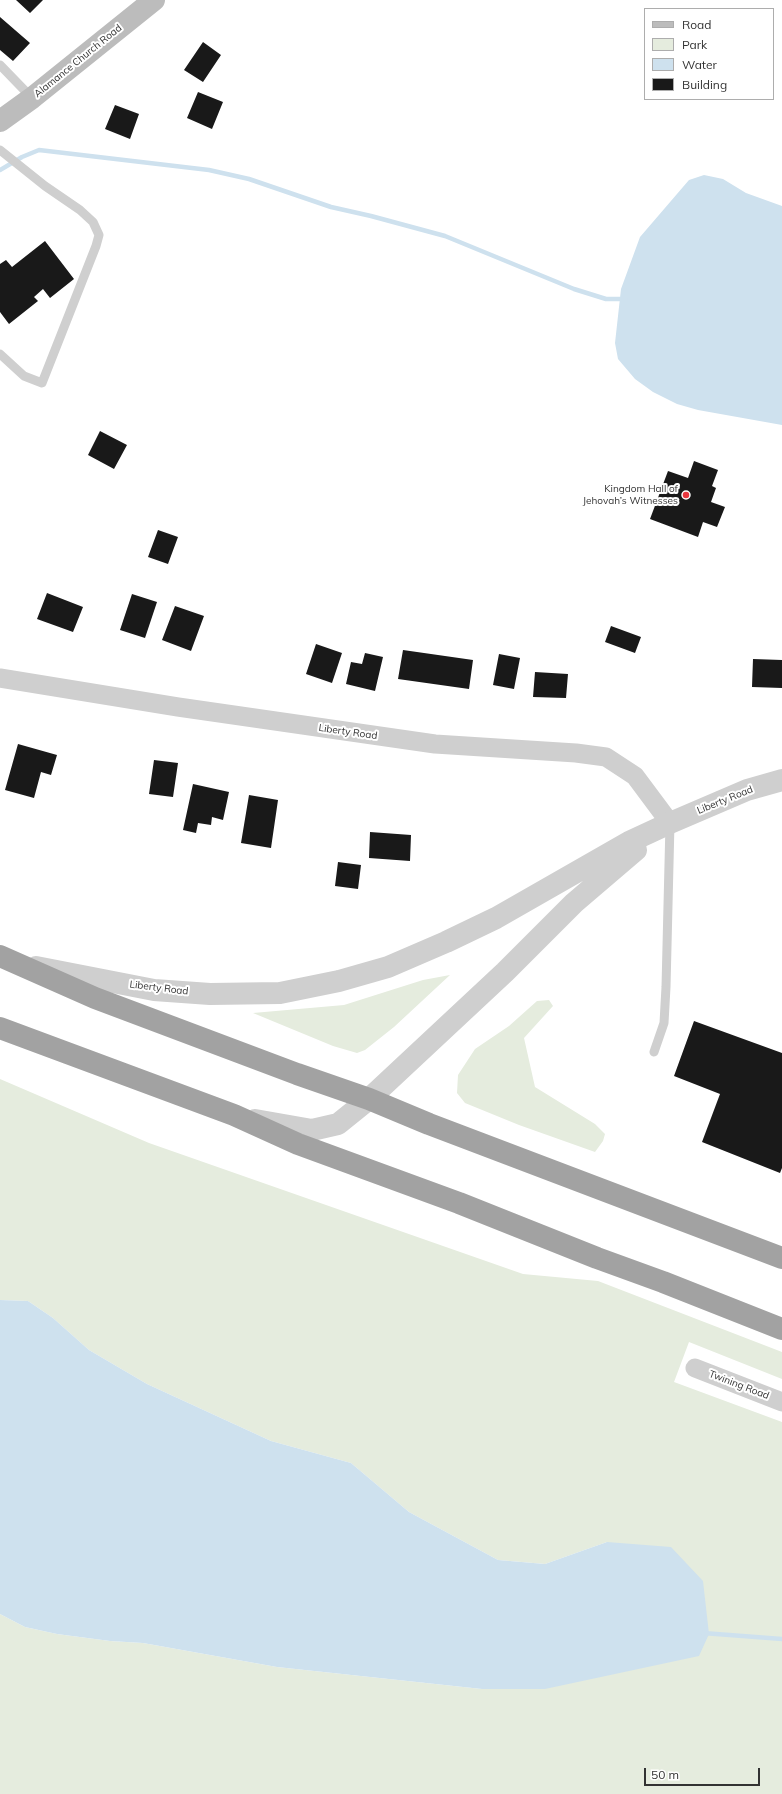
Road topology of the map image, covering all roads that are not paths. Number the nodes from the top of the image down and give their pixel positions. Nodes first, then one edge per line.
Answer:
1 (154, 0) edge
2 (0, 65) edge
3 (32, 98) junction
4 (0, 121) edge
5 (0, 150) edge
6 (0, 354) edge
7 (0, 678) edge
8 (782, 780) edge
9 (670, 823) junction
10 (0, 956) edge
11 (20, 964) junction
12 (0, 1028) edge
13 (654, 1052) dead end
14 (369, 1099) junction
15 (234, 1115) junction
16 (782, 1258) edge
17 (782, 1329) edge
18 (695, 1368) dead end
19 (782, 1402) edge

1 - 3 main road, Alamance Church Road
2 - 3 lane
3 - 4 main road, Alamance Church Road
5 - 6 lane
7 - 9 street, Liberty Road
8 - 9 street, Liberty Road
9 - 11 street, Liberty Road
9 - 13 lane
9 - 14 street, Liberty Road
10 - 11 highway
11 - 14 highway
12 - 15 highway
14 - 15 street, Liberty Road
14 - 16 highway
15 - 17 highway
18 - 19 street, Twining Road

